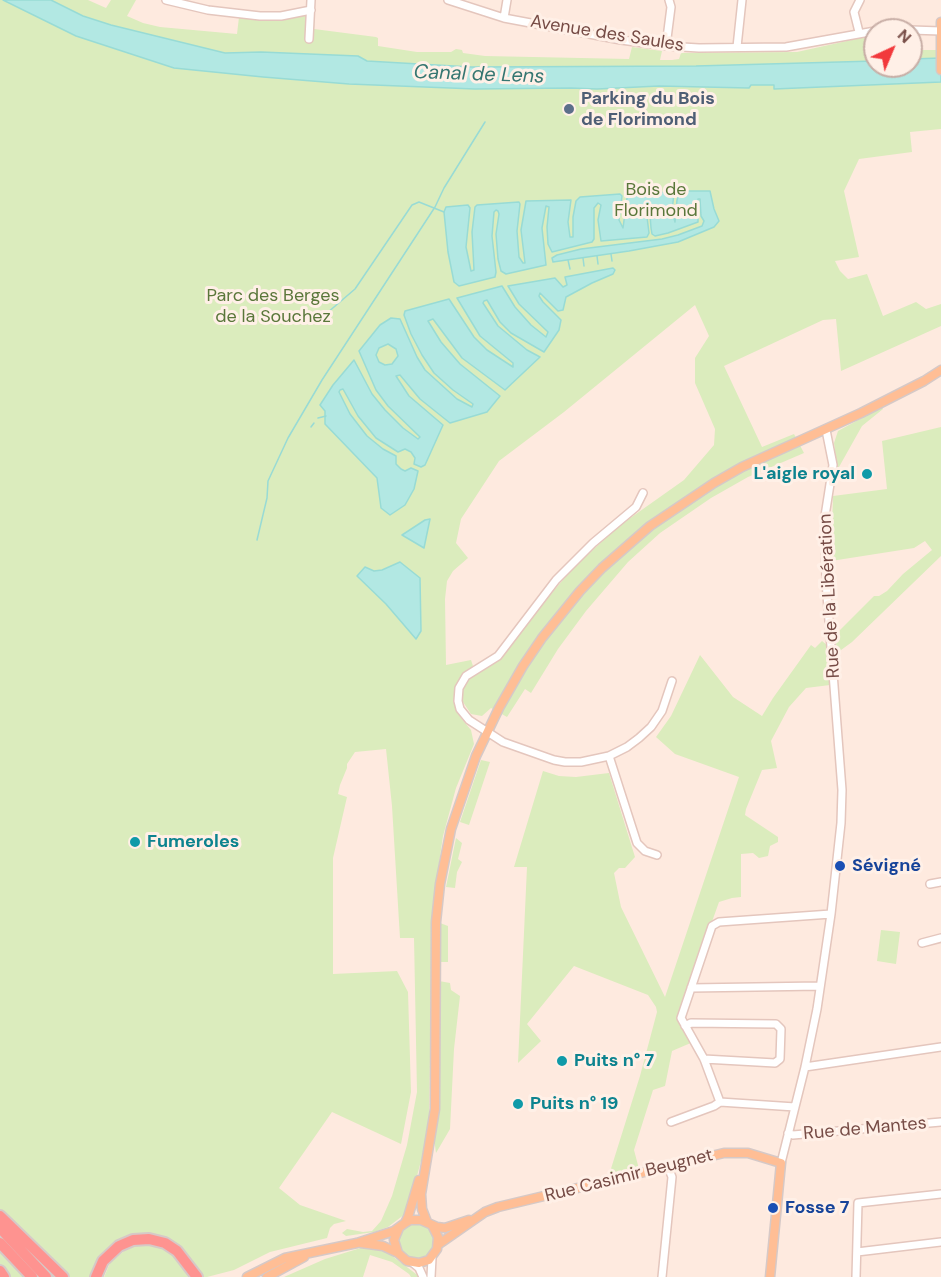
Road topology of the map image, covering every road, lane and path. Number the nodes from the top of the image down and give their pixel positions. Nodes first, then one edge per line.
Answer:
1 (166, 0) edge
2 (311, 0) edge
3 (448, 0) edge
4 (507, 0) edge
5 (669, 0) edge
6 (742, 0) edge
7 (860, 0) edge
8 (310, 10) junction
9 (504, 18) junction
10 (941, 28) edge
11 (923, 29) edge
12 (863, 32) edge
13 (859, 33) junction
14 (309, 39) dead end
15 (666, 46) junction
16 (737, 47) junction
17 (940, 48) edge
18 (941, 70) edge
19 (941, 370) edge
20 (826, 430) junction
21 (643, 493) dead end
22 (672, 681) dead end
23 (487, 733) junction
24 (609, 756) junction
25 (657, 855) dead end
26 (941, 882) edge
27 (930, 885) dead end
28 (831, 914) junction
29 (941, 938) edge
30 (922, 943) dead end
31 (820, 986) junction
32 (691, 988) junction
33 (685, 1026) junction
34 (941, 1047) edge
35 (704, 1059) junction
36 (805, 1067) junction
37 (720, 1102) junction
38 (795, 1107) junction
39 (671, 1122) dead end
40 (941, 1122) edge
41 (788, 1133) junction
42 (781, 1163) junction
43 (668, 1167) junction
44 (424, 1169) junction
45 (941, 1194) edge
46 (0, 1216) edge
47 (478, 1217) junction
48 (429, 1223) junction
49 (402, 1225) junction
50 (0, 1228) edge
51 (941, 1242) edge
52 (0, 1243) edge
53 (357, 1243) junction
54 (439, 1244) junction
55 (311, 1252) junction
56 (857, 1252) junction
57 (398, 1253) junction
58 (432, 1258) junction
59 (413, 1263) junction
60 (0, 1271) edge
61 (193, 1274) edge
62 (4, 1277) edge
63 (32, 1277) edge
64 (46, 1277) edge
65 (63, 1277) edge
66 (96, 1277) edge
67 (247, 1277) edge
68 (267, 1277) edge
69 (423, 1277) edge
70 (431, 1277) edge
71 (662, 1277) edge
72 (770, 1277) edge
73 (856, 1277) edge

1 - 8 street
2 - 8 street
3 - 9 street, Avenue des Saules
4 - 9 street
5 - 15 street
6 - 16 street
7 - 13 street
8 - 14 street
9 - 15 street, Avenue des Saules
10 - 11 street
10 - 17 main road
12 - 13 street, Avenue des Saules
13 - 16 street, Avenue des Saules
15 - 16 street, Avenue des Saules
17 - 18 main road
19 - 20 main road
20 - 23 main road
20 - 28 street, Rue de la Libération
21 - 23 street
22 - 24 street
23 - 24 street
23 - 44 main road
24 - 25 street
26 - 27 street
28 - 31 street, Rue de la Libération
28 - 32 street
29 - 30 street
31 - 32 street
31 - 36 street, Rue de la Libération
32 - 33 street
33 - 35 street
33 - 35 street
34 - 36 street
35 - 37 street
36 - 38 street, Rue de la Libération
37 - 38 street
37 - 39 street
38 - 41 street, Rue de la Libération
40 - 41 street, Rue de Mantes
41 - 42 street, Rue de la Libération
42 - 43 main road, Rue Casimir Beugnet
42 - 72 main road
43 - 47 main road, Rue Casimir Beugnet
43 - 71 street
44 - 48 main road
44 - 49 main road
45 - 56 street
46 - 65 highway
47 - 48 main road
47 - 54 main road
48 - 49 main road
48 - 54 main road
49 - 53 main road
49 - 57 main road
50 - 64 highway
51 - 56 street
52 - 63 highway
53 - 55 main road
53 - 57 main road
54 - 58 main road
55 - 67 main road
55 - 68 main road
56 - 73 street
57 - 59 main road
58 - 59 main road
58 - 70 street
59 - 69 street
60 - 62 highway
61 - 66 highway

